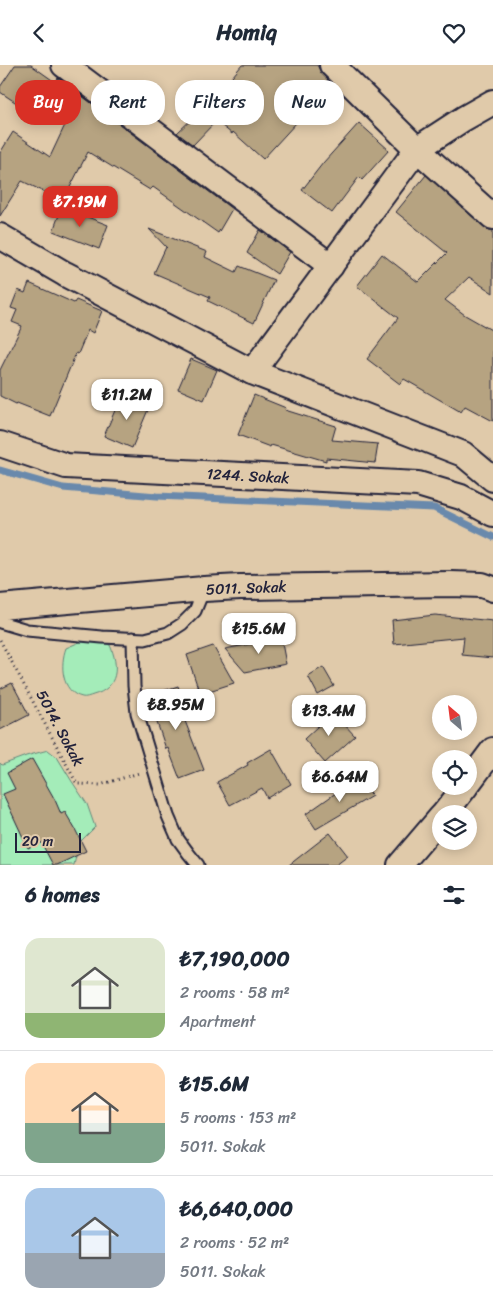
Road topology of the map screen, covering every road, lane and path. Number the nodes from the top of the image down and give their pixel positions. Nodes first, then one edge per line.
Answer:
1 (64, 65) edge
2 (332, 65) edge
3 (493, 103) edge
4 (417, 149) junction
5 (493, 217) edge
6 (0, 236) edge
7 (331, 266) junction
8 (252, 373) junction
9 (0, 444) edge
10 (493, 479) edge
11 (493, 514) edge
12 (204, 589) junction
13 (493, 589) edge
14 (0, 607) edge
15 (0, 622) edge
16 (133, 638) junction
17 (0, 639) edge
18 (493, 750) edge
19 (154, 768) junction
20 (477, 771) edge
21 (459, 795) edge
22 (451, 805) edge
23 (432, 828) edge
24 (198, 865) edge
25 (400, 865) edge

1 - 7 street
2 - 4 street
3 - 4 street
4 - 5 street
4 - 7 street
6 - 8 street
7 - 8 street
8 - 10 street
9 - 11 street, 1244. Sokak
12 - 13 street, 5011. Sokak
12 - 14 street, 5011. Sokak
12 - 16 lane
15 - 16 lane
16 - 19 lane
17 - 19 path, 5014. Sokak
18 - 20 street
19 - 24 lane
21 - 22 street
23 - 25 street

